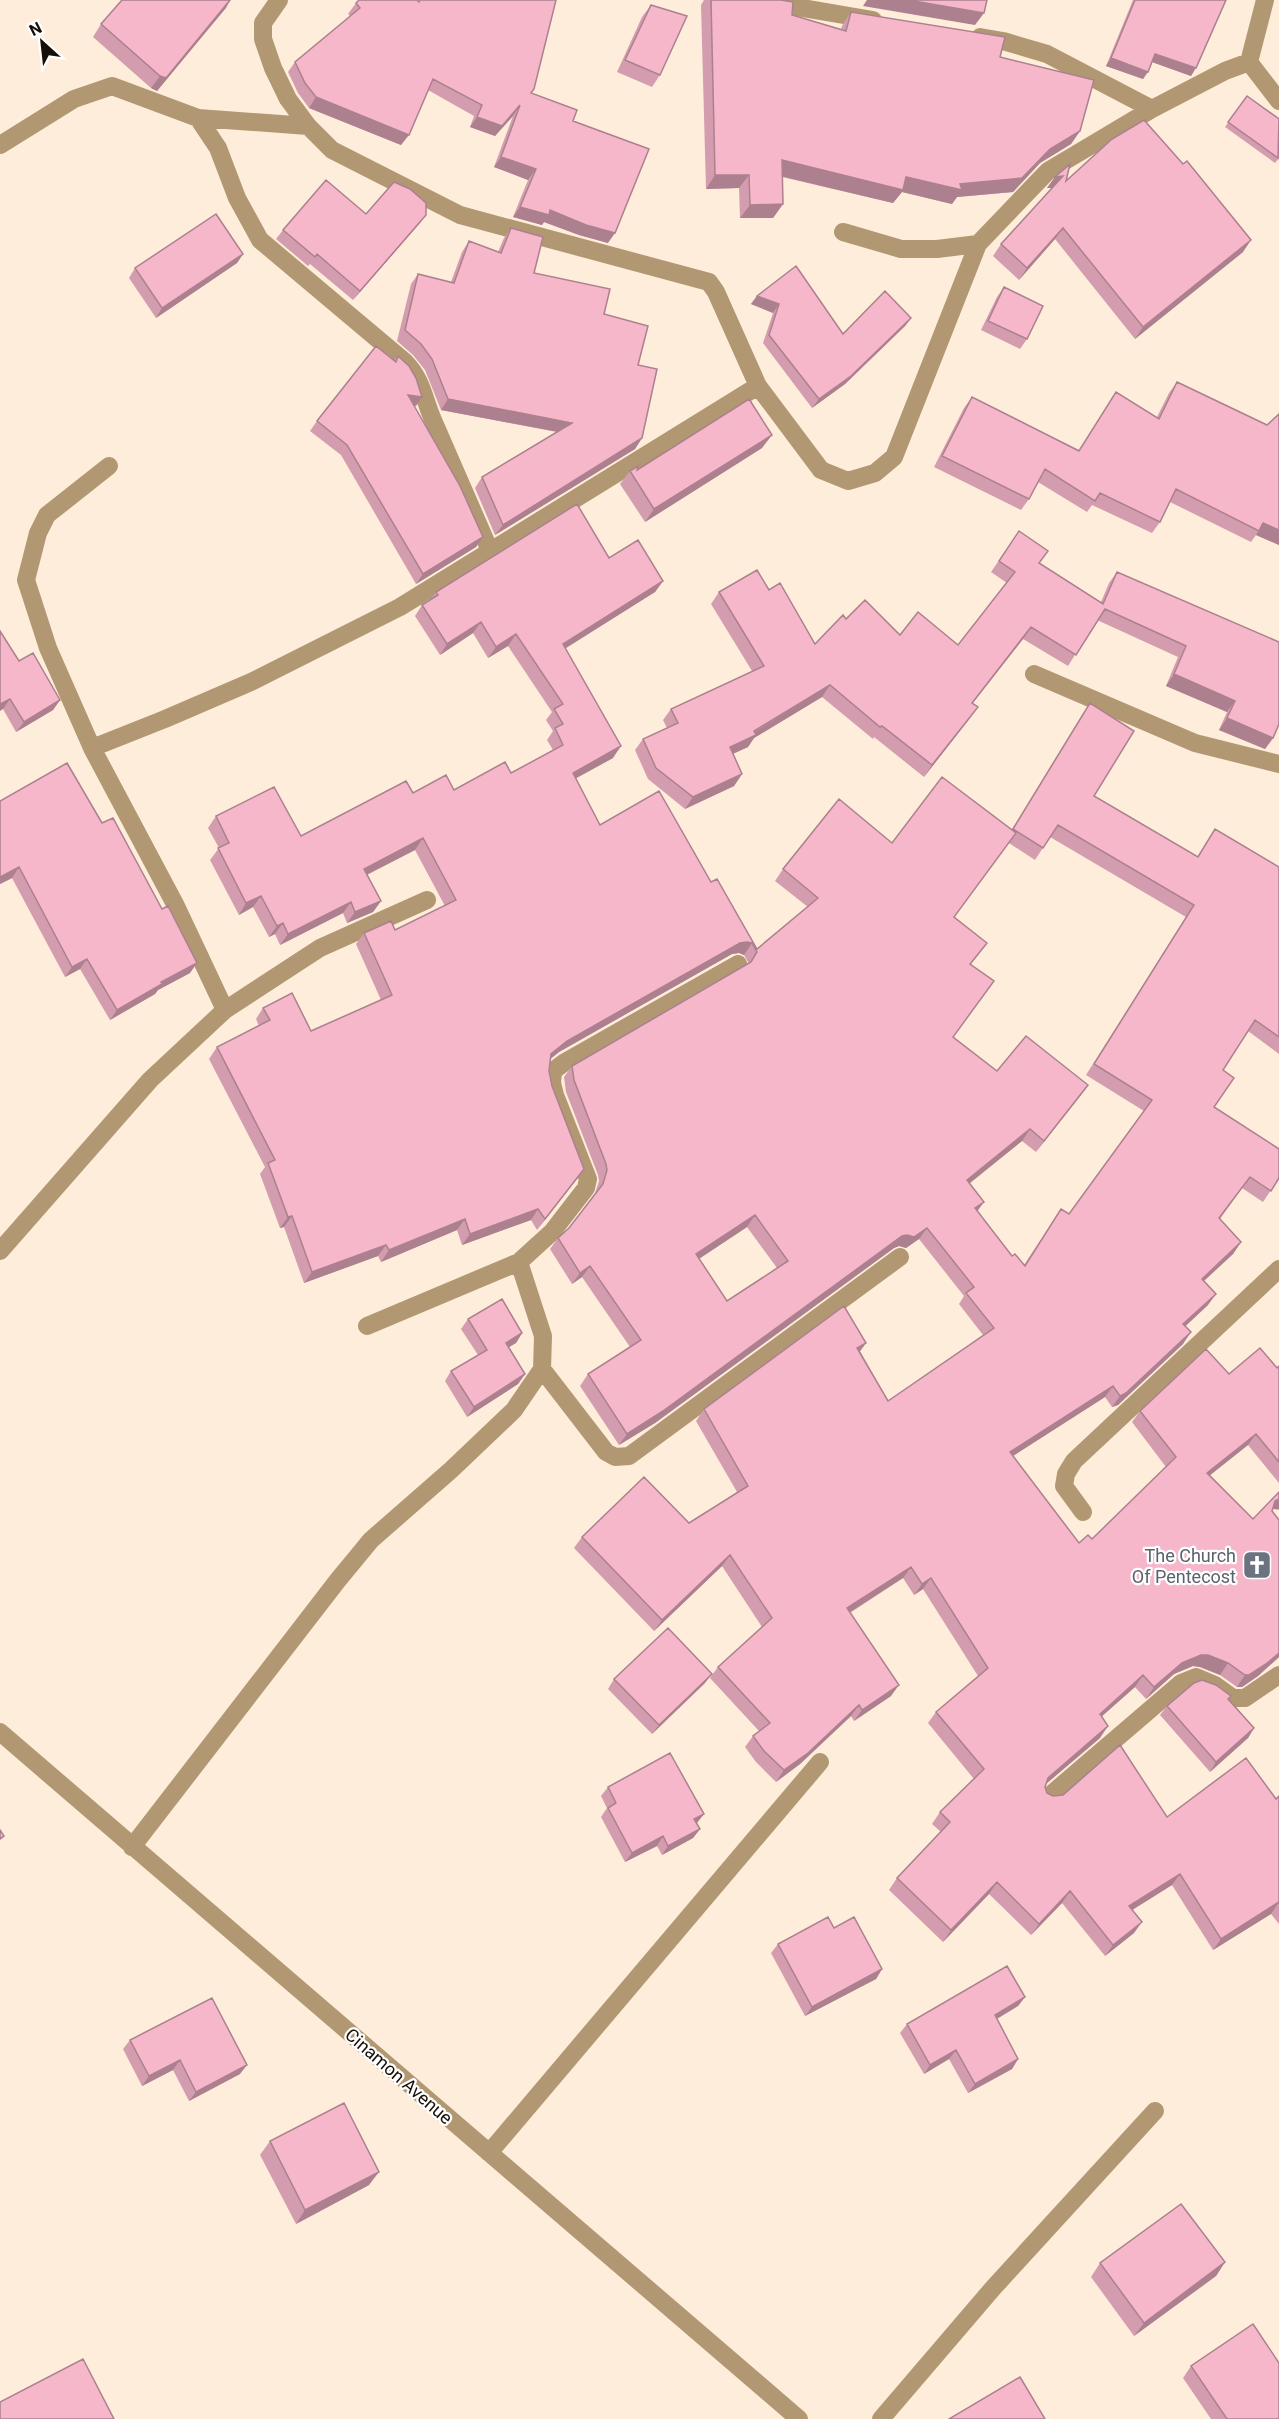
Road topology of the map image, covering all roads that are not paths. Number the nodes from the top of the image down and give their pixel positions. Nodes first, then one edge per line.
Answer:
1 (279, 0) edge
2 (755, 0) edge
3 (1265, 0) edge
4 (887, 22) edge
5 (968, 36) edge
6 (1249, 62) junction
7 (1279, 101) edge
8 (1152, 109) junction
9 (198, 118) junction
10 (308, 126) junction
11 (0, 145) edge
12 (843, 232) dead end
13 (978, 244) junction
14 (758, 386) junction
15 (109, 466) dead end
16 (490, 552) junction
17 (1034, 674) dead end
18 (92, 748) junction
19 (1279, 764) edge
20 (427, 900) dead end
21 (738, 964) edge
22 (225, 1011) junction
23 (0, 1251) edge
24 (900, 1257) edge
25 (519, 1262) junction
26 (1279, 1269) edge
27 (367, 1326) dead end
28 (542, 1369) junction
29 (1083, 1512) dead end
30 (1279, 1675) edge
31 (0, 1732) edge
32 (820, 1762) edge
33 (1048, 1797) edge
34 (132, 1847) junction
35 (1155, 2111) dead end
36 (489, 2153) junction
37 (799, 2419) edge
38 (881, 2419) edge

1 - 10 street
2 - 4 street
3 - 6 street
5 - 8 street
6 - 7 street
6 - 8 street
8 - 13 street
9 - 10 street
9 - 11 street
9 - 16 street
10 - 14 street
12 - 13 street
13 - 14 street
14 - 16 street
15 - 18 street
16 - 18 street
17 - 19 street
18 - 22 street
20 - 22 street
21 - 25 street
22 - 23 street
24 - 28 street
25 - 27 street
25 - 28 street
26 - 29 street
28 - 34 street
30 - 33 street
31 - 34 street, Cinamon Avenue
32 - 36 street
34 - 36 street, Cinamon Avenue
35 - 38 street
36 - 37 street, Cinamon Avenue

